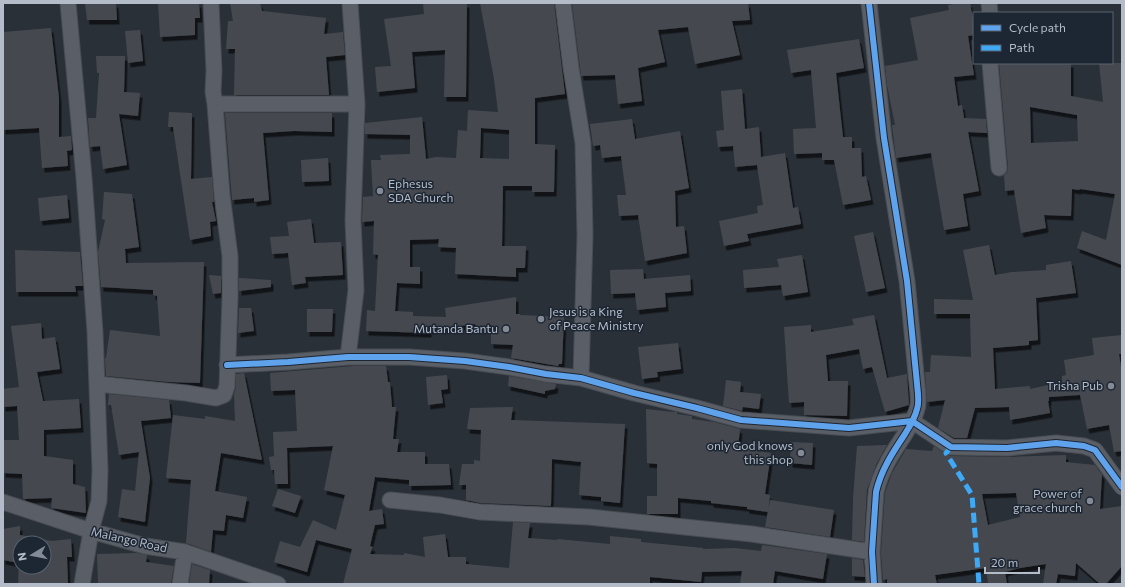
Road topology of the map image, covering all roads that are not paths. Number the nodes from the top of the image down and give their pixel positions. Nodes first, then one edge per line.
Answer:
1 (68, 3) edge
2 (211, 3) edge
3 (350, 3) edge
4 (563, 3) edge
5 (868, 3) edge
6 (990, 64) edge
7 (215, 104) junction
8 (358, 104) junction
9 (999, 168) dead end
10 (348, 357) junction
11 (227, 365) junction
12 (581, 378) junction
13 (97, 384) junction
14 (912, 421) junction
15 (1122, 487) edge
16 (390, 500) dead end
17 (3, 502) edge
18 (91, 531) junction
19 (185, 552) junction
20 (872, 552) junction
21 (82, 584) edge
22 (180, 584) edge
23 (278, 584) edge
24 (874, 584) edge

1 - 13 street
2 - 7 street
3 - 8 street
4 - 12 street
5 - 14 street
6 - 9 street
7 - 8 street
7 - 11 street
8 - 10 street
10 - 11 street
10 - 12 street
11 - 13 street
12 - 14 street
13 - 18 street
14 - 15 street
14 - 20 street
16 - 20 street
17 - 18 street, Malango Road
18 - 19 street, Malango Road
18 - 21 street
19 - 22 street
19 - 23 street, Malango Road
20 - 24 street

